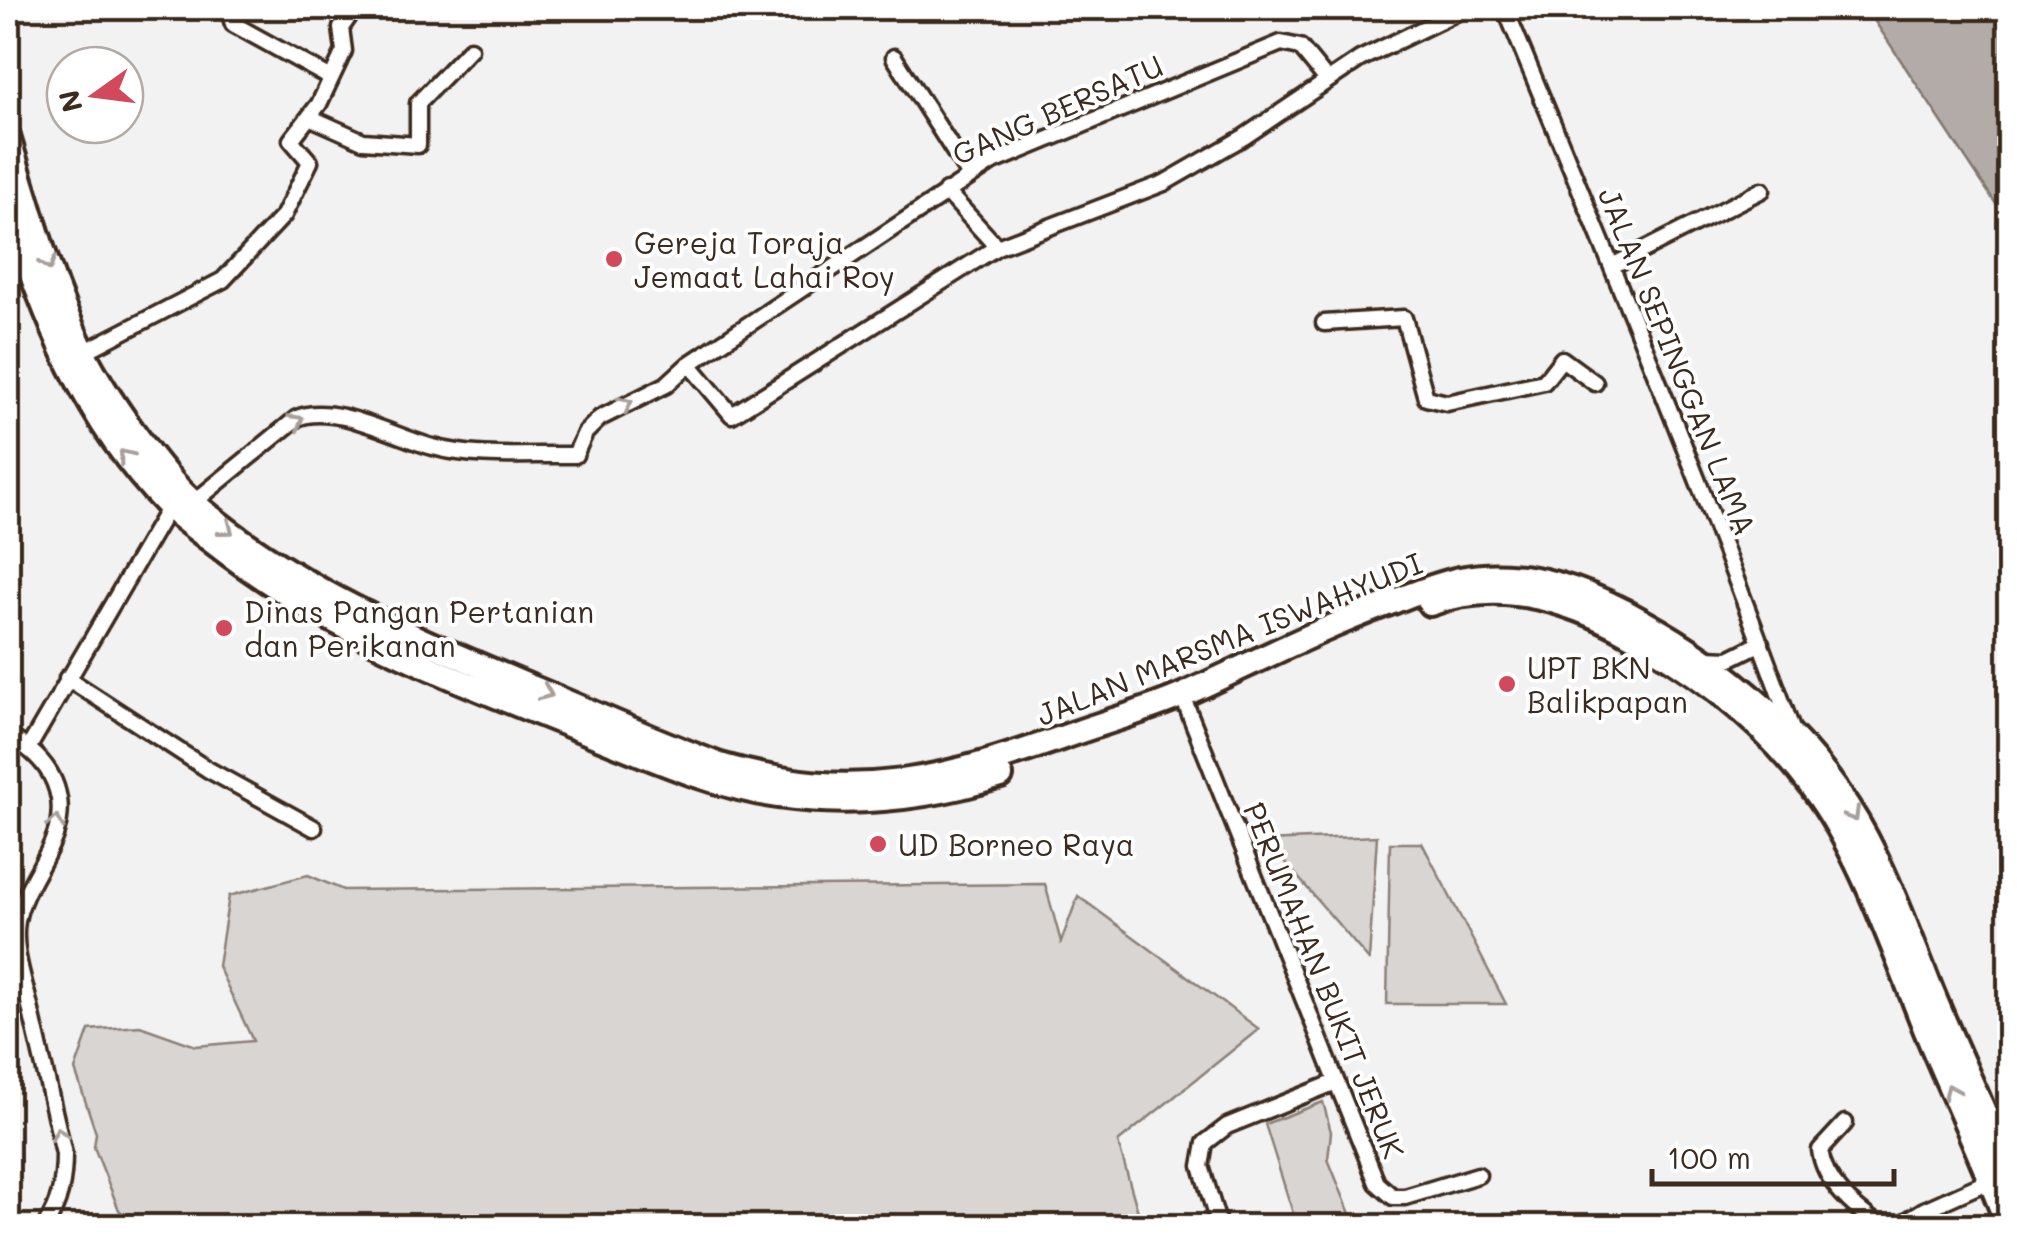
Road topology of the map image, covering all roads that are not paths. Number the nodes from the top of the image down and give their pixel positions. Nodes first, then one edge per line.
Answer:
1 (228, 8) edge
2 (355, 8) edge
3 (1466, 8) edge
4 (1506, 8) edge
5 (470, 49) dead end
6 (894, 57) dead end
7 (332, 78) junction
8 (1326, 80) junction
9 (309, 117) junction
10 (8, 138) edge
11 (968, 176) junction
12 (1762, 190) dead end
13 (946, 191) junction
14 (8, 208) edge
15 (997, 246) junction
16 (1612, 266) junction
17 (1324, 323) dead end
18 (84, 352) junction
19 (689, 364) junction
20 (1595, 383) dead end
21 (193, 502) junction
22 (169, 507) junction
23 (1761, 642) junction
24 (1693, 661) junction
25 (67, 678) junction
26 (1184, 702) junction
27 (8, 736) edge
28 (1795, 737) junction
29 (29, 747) junction
30 (1806, 782) junction
31 (314, 828) dead end
32 (1889, 916) junction
33 (1336, 1082) junction
34 (1845, 1123) dead end
35 (1478, 1176) dead end
36 (2000, 1177) edge
37 (46, 1226) edge
38 (1219, 1226) edge
39 (1880, 1226) edge
40 (1898, 1226) edge
41 (2008, 1226) edge

1 - 7 street
2 - 7 street
3 - 8 street
4 - 16 street, JALAN SEPINGGAN LAMA
5 - 9 street
6 - 11 street
7 - 9 street
8 - 11 street, GANG BERSATU
8 - 15 street
9 - 18 street
10 -> 18 highway, JALAN MARSMA ISWAHYUDI
11 - 13 street, GANG BERSATU
12 - 16 street
13 - 15 street
13 - 19 street, GANG BERSATU
22 -> 14 highway, JALAN MARSMA ISWAHYUDI
15 - 19 street
16 - 23 street, JALAN SEPINGGAN LAMA
17 - 20 street
18 - 21 highway, JALAN MARSMA ISWAHYUDI
21 -> 19 street, GANG BERSATU
21 -> 26 highway, JALAN MARSMA ISWAHYUDI
22 - 25 street
22 - 26 highway, JALAN MARSMA ISWAHYUDI
23 - 24 street
23 - 28 street, JALAN SEPINGGAN LAMA
24 - 26 highway, JALAN MARSMA ISWAHYUDI
24 - 28 highway, JALAN MARSMA ISWAHYUDI
24 - 30 highway, JALAN MARSMA ISWAHYUDI
25 - 29 street
25 - 31 street
26 - 33 street, PERUMAHAN BUKIT JERUK
27 - 29 street
28 - 30 street, JALAN SEPINGGAN LAMA
28 -> 32 highway, JALAN MARSMA ISWAHYUDI
37 -> 29 street
30 - 32 highway, JALAN MARSMA ISWAHYUDI
32 - 36 highway
33 - 35 street, PERUMAHAN BUKIT JERUK
33 - 38 street
34 - 39 street
36 - 40 street
36 - 41 highway

